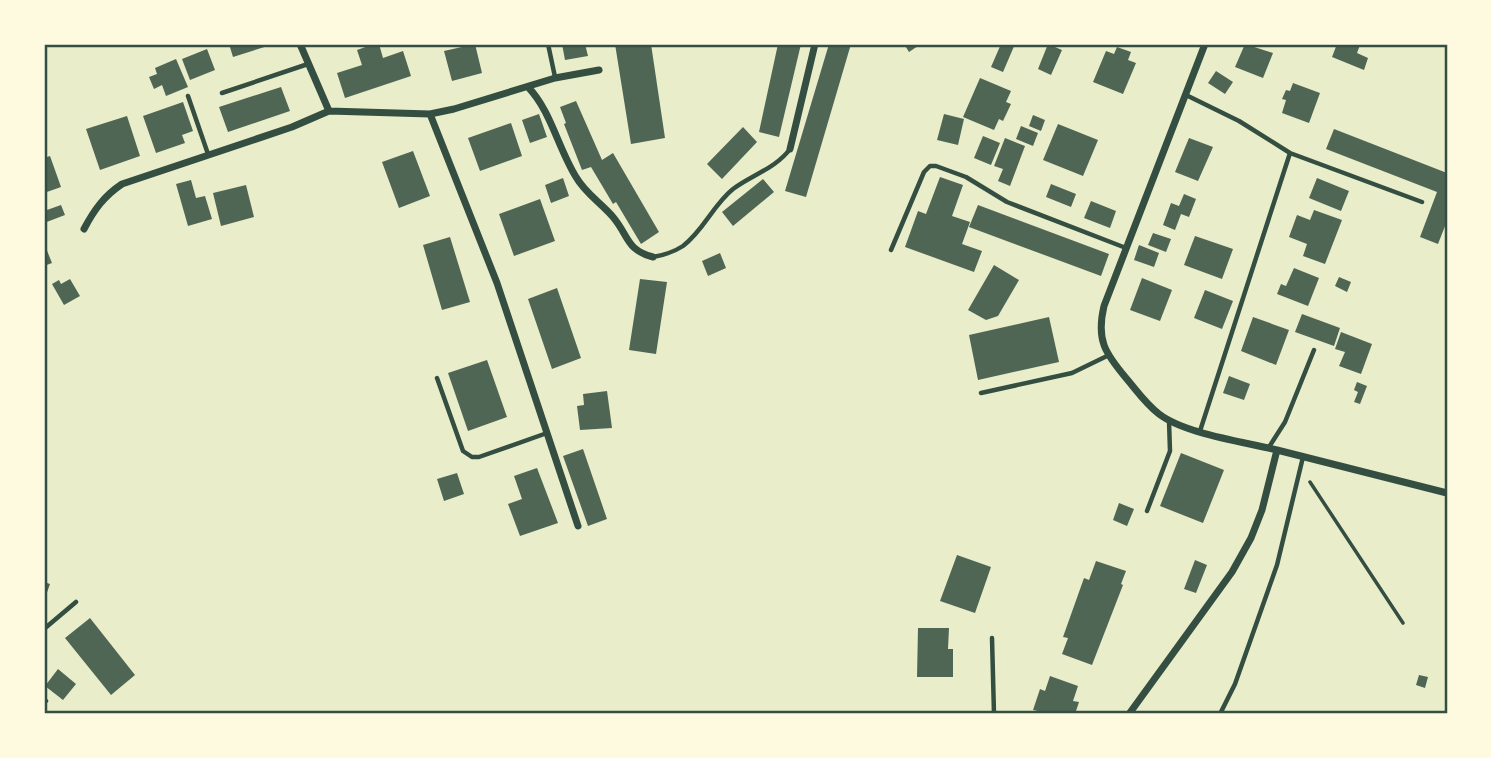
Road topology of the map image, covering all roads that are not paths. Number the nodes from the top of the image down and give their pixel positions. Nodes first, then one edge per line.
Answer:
1 (300, 44) edge
2 (548, 44) edge
3 (815, 44) edge
4 (1205, 44) edge
5 (308, 64) junction
6 (599, 70) dead end
7 (555, 78) junction
8 (527, 86) junction
9 (222, 93) dead end
10 (1186, 95) junction
11 (188, 96) dead end
12 (329, 111) junction
13 (430, 114) junction
14 (790, 149) joint
15 (1290, 153) junction
16 (208, 154) junction
17 (1422, 202) dead end
18 (84, 229) dead end
19 (1126, 248) junction
20 (891, 250) dead end
21 (653, 257) joint
22 (1314, 350) dead end
23 (1107, 356) junction
24 (437, 378) dead end
25 (981, 393) dead end
26 (1168, 421) junction
27 (1200, 431) junction
28 (547, 433) junction
29 (1268, 448) junction
30 (1277, 450) junction
31 (1303, 456) junction
32 (1447, 493) edge
33 (1147, 511) dead end
34 (578, 526) dead end
35 (76, 602) dead end
36 (44, 629) edge
37 (992, 638) dead end
38 (994, 714) edge
39 (1129, 714) edge
40 (1220, 714) edge

1 - 5 street
2 - 7 lane
3 - 14 street
4 - 10 street
5 - 9 lane
5 - 12 street
6 - 7 street
7 - 8 street
8 - 13 street
8 - 21 street
10 - 15 lane
10 - 19 street
11 - 16 lane
12 - 13 street
12 - 16 street
13 - 28 street
14 - 21 lane
15 - 17 lane
15 - 27 lane
16 - 18 street
19 - 20 lane
19 - 23 street
22 - 29 lane
23 - 25 lane
23 - 26 street
24 - 28 lane
26 - 27 street
26 - 33 lane
27 - 29 street
28 - 34 street
29 - 30 street
30 - 31 street
30 - 39 street
31 - 32 street
31 - 40 lane
35 - 36 lane
37 - 38 lane

